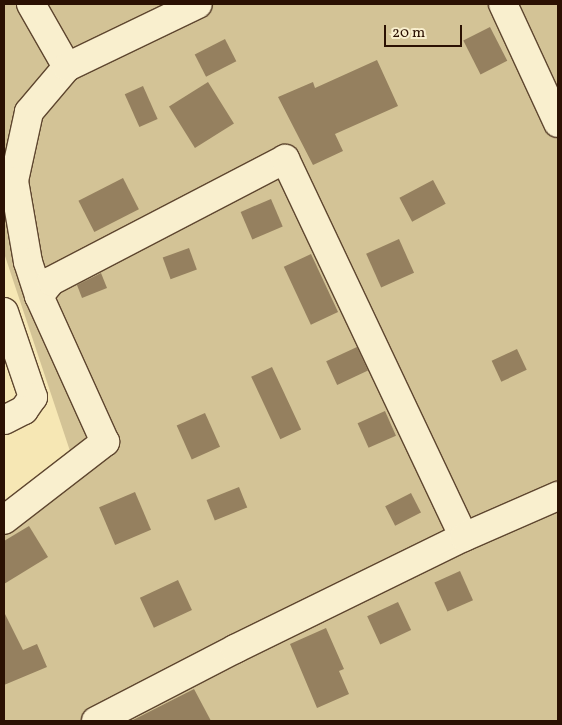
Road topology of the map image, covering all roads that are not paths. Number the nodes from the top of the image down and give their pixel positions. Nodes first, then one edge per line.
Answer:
1 (31, 4) edge
2 (198, 4) edge
3 (503, 4) edge
4 (66, 67) junction
5 (558, 123) edge
6 (39, 296) junction
7 (4, 312) edge
8 (4, 420) edge
9 (558, 496) edge
10 (4, 520) edge
11 (464, 537) junction
12 (96, 721) edge

1 - 4 street
2 - 4 street
3 - 5 street
4 - 6 street
6 - 10 street
6 - 11 street
7 - 8 street
9 - 11 street
11 - 12 street

